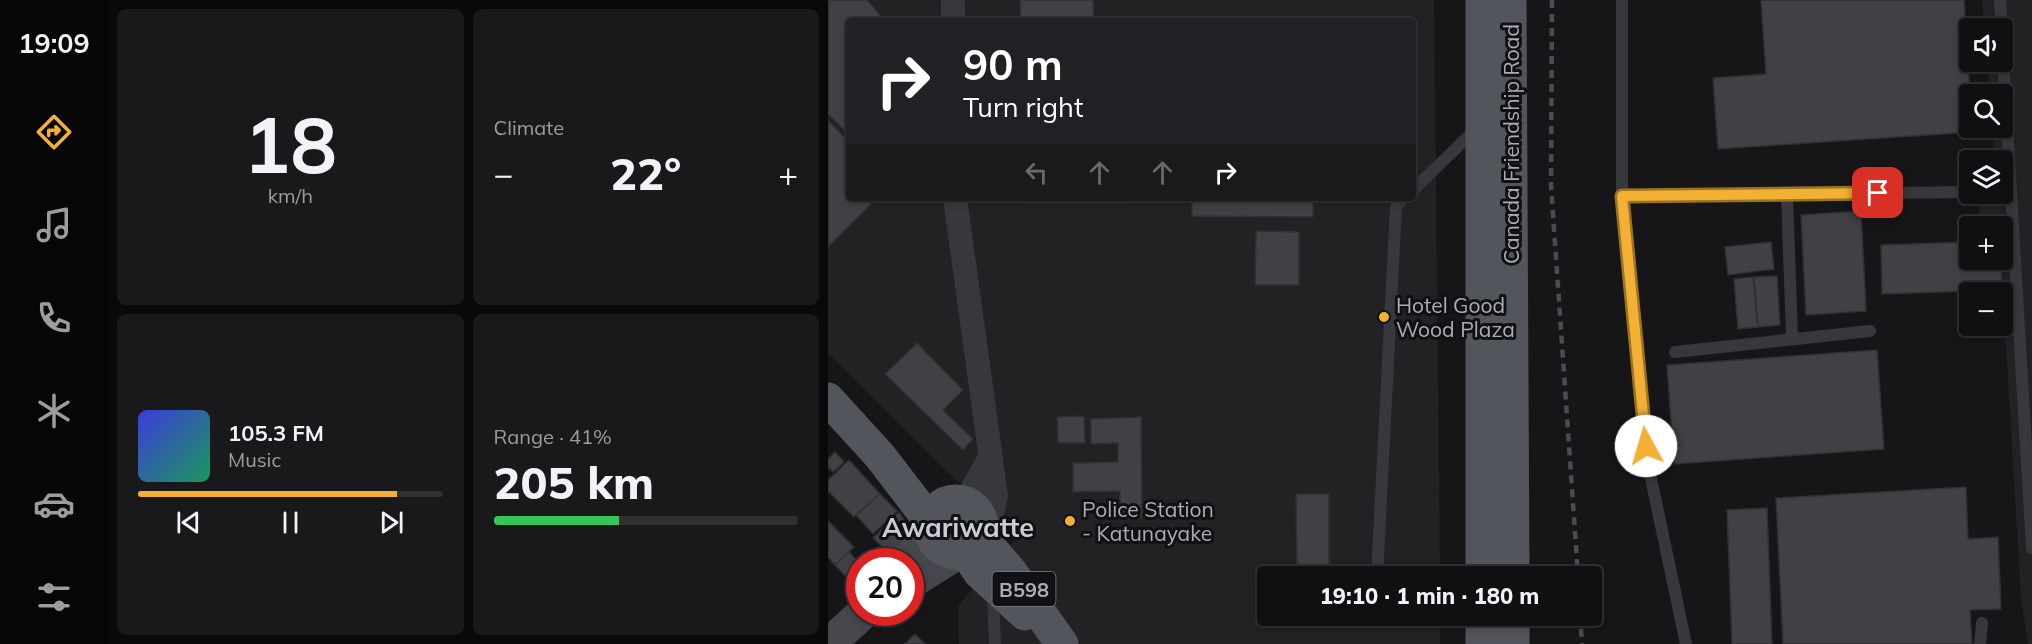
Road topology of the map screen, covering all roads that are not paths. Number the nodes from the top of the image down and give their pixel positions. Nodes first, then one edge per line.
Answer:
1 (953, 0) edge
2 (1482, 0) edge
3 (1510, 0) edge
4 (1622, 0) edge
5 (2000, 0) edge
6 (953, 18) edge
7 (2001, 18) edge
8 (2003, 72) edge
9 (1482, 123) junction
10 (2006, 150) edge
11 (1416, 187) edge
12 (1959, 192) edge
13 (1787, 194) junction
14 (1622, 196) junction
15 (955, 201) edge
16 (1401, 201) edge
17 (2008, 204) edge
18 (1870, 331) dead end
19 (1792, 338) junction
20 (1675, 352) dead end
21 (2026, 355) edge
22 (828, 399) edge
23 (957, 528) junction
24 (2032, 548) edge
25 (924, 549) edge
26 (1378, 566) edge
27 (1482, 566) edge
28 (1513, 566) edge
29 (924, 567) edge
30 (993, 585) junction
31 (1982, 622) dead end
32 (849, 626) edge
33 (1482, 626) edge
34 (1513, 626) edge
35 (829, 644) edge
36 (994, 644) edge
37 (1057, 644) edge
38 (1062, 644) edge
39 (1482, 644) edge
40 (1513, 644) edge
41 (1686, 644) edge
42 (1980, 644) edge

1 - 6 street
2 - 9 main road, Canada Friendship Road
3 - 28 main road, Canada Friendship Road
4 - 14 lane
5 - 7 lane
8 - 10 lane
9 - 11 lane
9 - 27 main road, Canada Friendship Road
12 - 13 lane
13 - 14 lane
13 - 19 lane
14 - 41 lane
15 - 23 street
16 - 26 lane
17 - 21 lane
18 - 19 lane
19 - 20 lane
21 - 24 lane
22 - 23 main road, B598
23 - 25 main road
23 - 29 main road
23 - 30 main road, B598
23 - 38 main road, B598
30 - 36 lane
30 - 37 main road, B598
31 - 42 lane
32 - 35 main road
33 - 39 main road
34 - 40 main road

